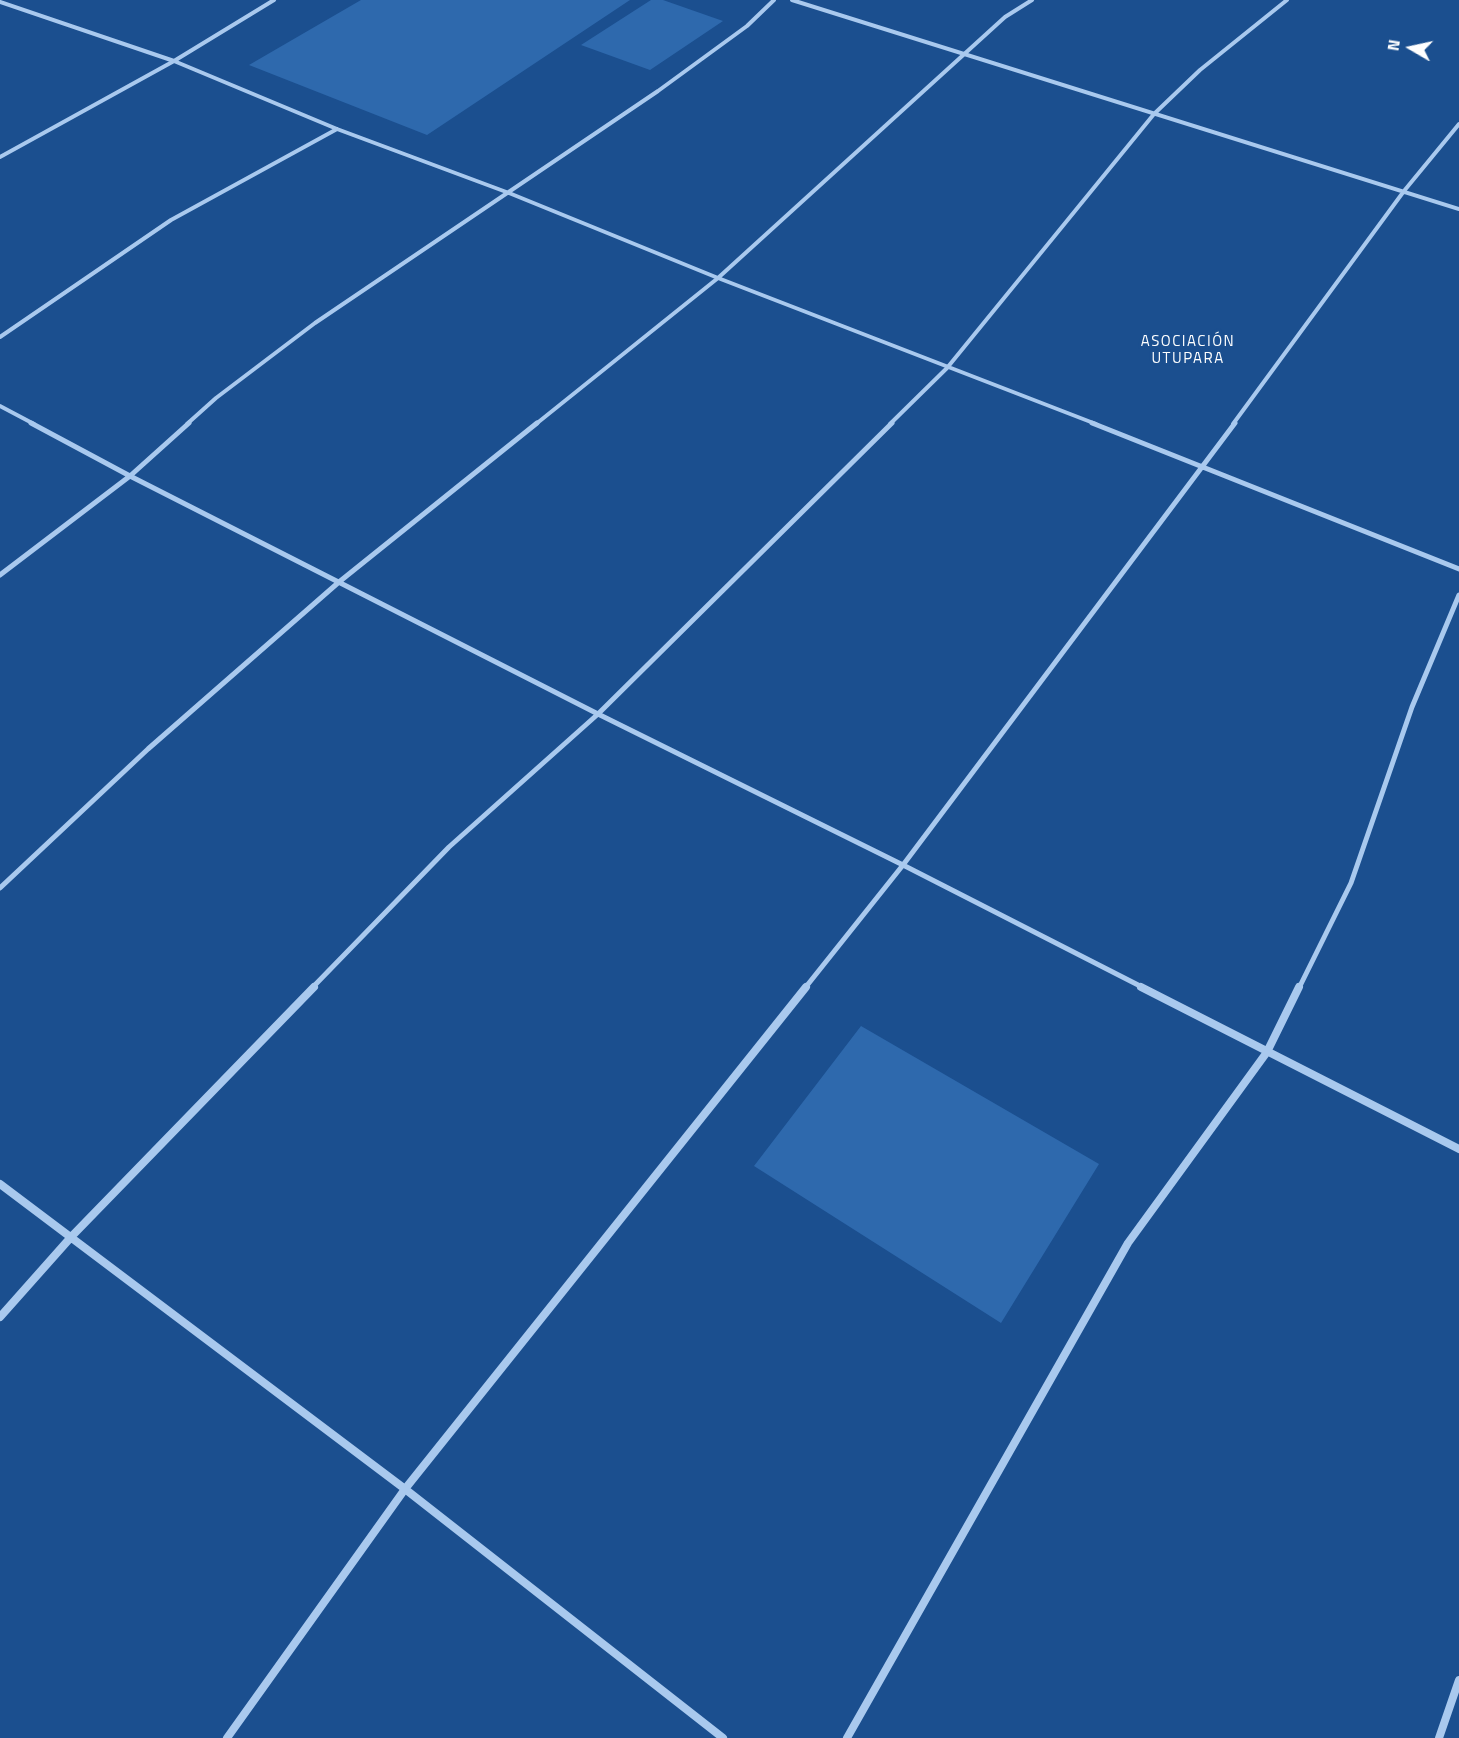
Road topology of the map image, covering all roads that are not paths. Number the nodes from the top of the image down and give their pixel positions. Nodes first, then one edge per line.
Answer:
1 (274, 0) edge
2 (774, 0) edge
3 (792, 0) edge
4 (1032, 0) edge
5 (1287, 0) edge
6 (0, 2) edge
7 (966, 54) junction
8 (174, 62) junction
9 (1154, 114) junction
10 (1459, 124) edge
11 (337, 129) junction
12 (0, 157) edge
13 (1404, 191) junction
14 (509, 193) junction
15 (1459, 208) edge
16 (718, 278) junction
17 (0, 338) edge
18 (947, 368) junction
19 (0, 406) edge
20 (1203, 466) junction
21 (130, 476) junction
22 (1459, 569) edge
23 (0, 575) edge
24 (339, 582) junction
25 (1459, 595) edge
26 (598, 714) junction
27 (903, 865) junction
28 (0, 888) edge
29 (1267, 1052) junction
30 (1459, 1149) edge
31 (0, 1184) edge
32 (72, 1236) junction
33 (0, 1317) edge
34 (405, 1489) junction
35 (1459, 1680) edge
36 (227, 1738) edge
37 (723, 1738) edge
38 (847, 1738) edge
39 (1439, 1738) edge

1 - 8 street
2 - 14 street
3 - 7 street
4 - 7 street
5 - 9 street
6 - 8 street
7 - 9 street
7 - 16 street
8 - 11 street
8 - 12 street
9 - 13 street
9 - 18 street
10 - 13 street
11 - 14 street
11 - 17 street
13 - 15 street
13 - 20 street
14 - 16 street
14 - 21 street
16 - 18 street
16 - 24 street
18 - 20 street
18 - 26 street
19 - 21 street
20 - 22 street
20 - 27 street
21 - 23 street
21 - 24 street
24 - 26 street
24 - 28 street
25 - 29 street
26 - 27 street
26 - 32 street
27 - 29 street
27 - 34 street
29 - 30 street
29 - 38 street
31 - 32 street
32 - 33 street
32 - 34 street
34 - 36 street
34 - 37 street
35 - 39 street

